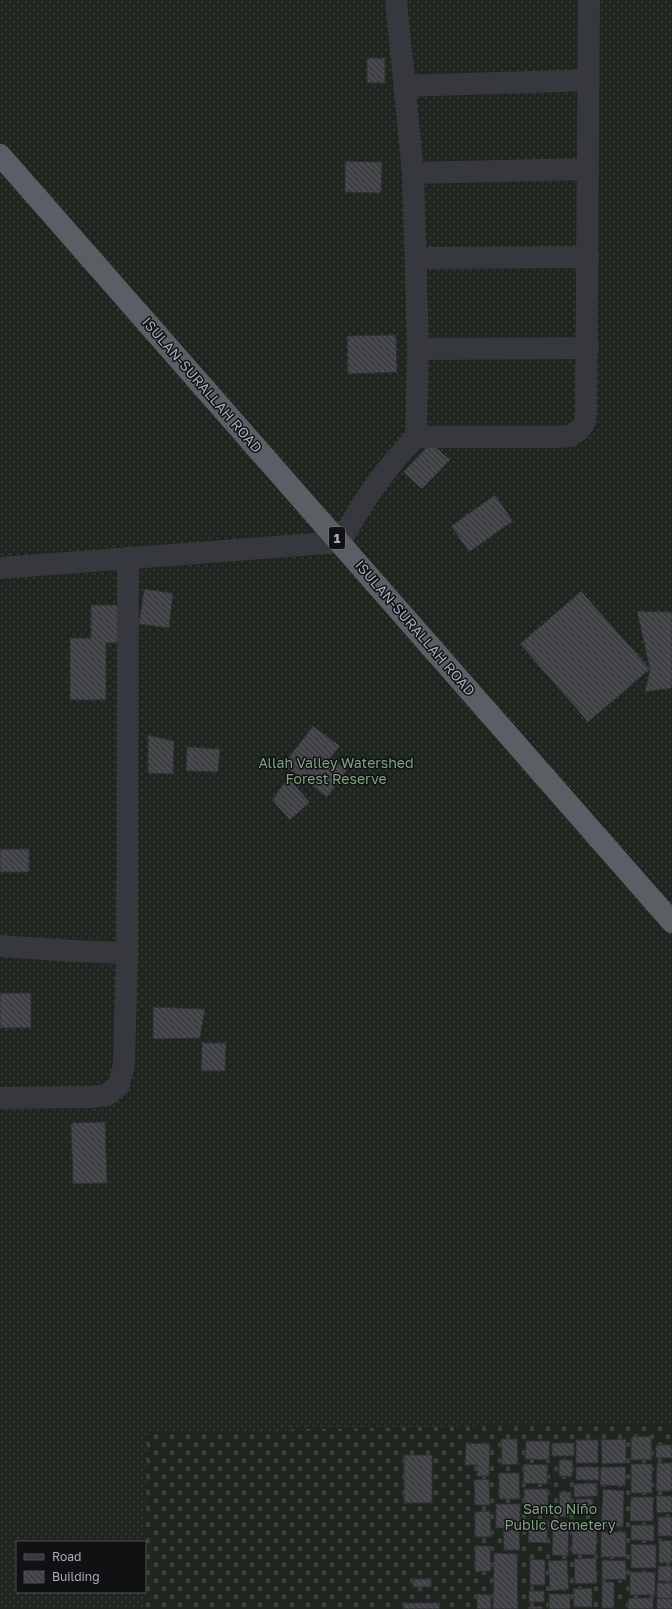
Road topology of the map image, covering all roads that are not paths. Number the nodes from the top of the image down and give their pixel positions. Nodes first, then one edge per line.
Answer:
1 (396, 0) edge
2 (589, 0) edge
3 (589, 80) junction
4 (405, 86) junction
5 (0, 155) edge
6 (588, 169) junction
7 (413, 172) junction
8 (588, 257) junction
9 (416, 258) junction
10 (418, 348) junction
11 (588, 348) junction
12 (416, 437) junction
13 (340, 542) junction
14 (128, 558) junction
15 (0, 568) edge
16 (672, 922) edge
17 (0, 946) edge
18 (126, 953) junction
19 (0, 1098) edge

1 - 4 street
2 - 3 street
3 - 4 street
3 - 6 street
4 - 7 street
5 - 13 highway, ISULAN-SURALLAH ROAD / 1
6 - 7 street
6 - 8 street
7 - 9 street
8 - 9 street
8 - 11 street
9 - 10 street
10 - 11 street
10 - 12 street
11 - 12 street
12 - 13 street
13 - 14 street
13 - 16 highway, ISULAN-SURALLAH ROAD / 1
14 - 15 street
14 - 18 street
17 - 18 street
18 - 19 street

